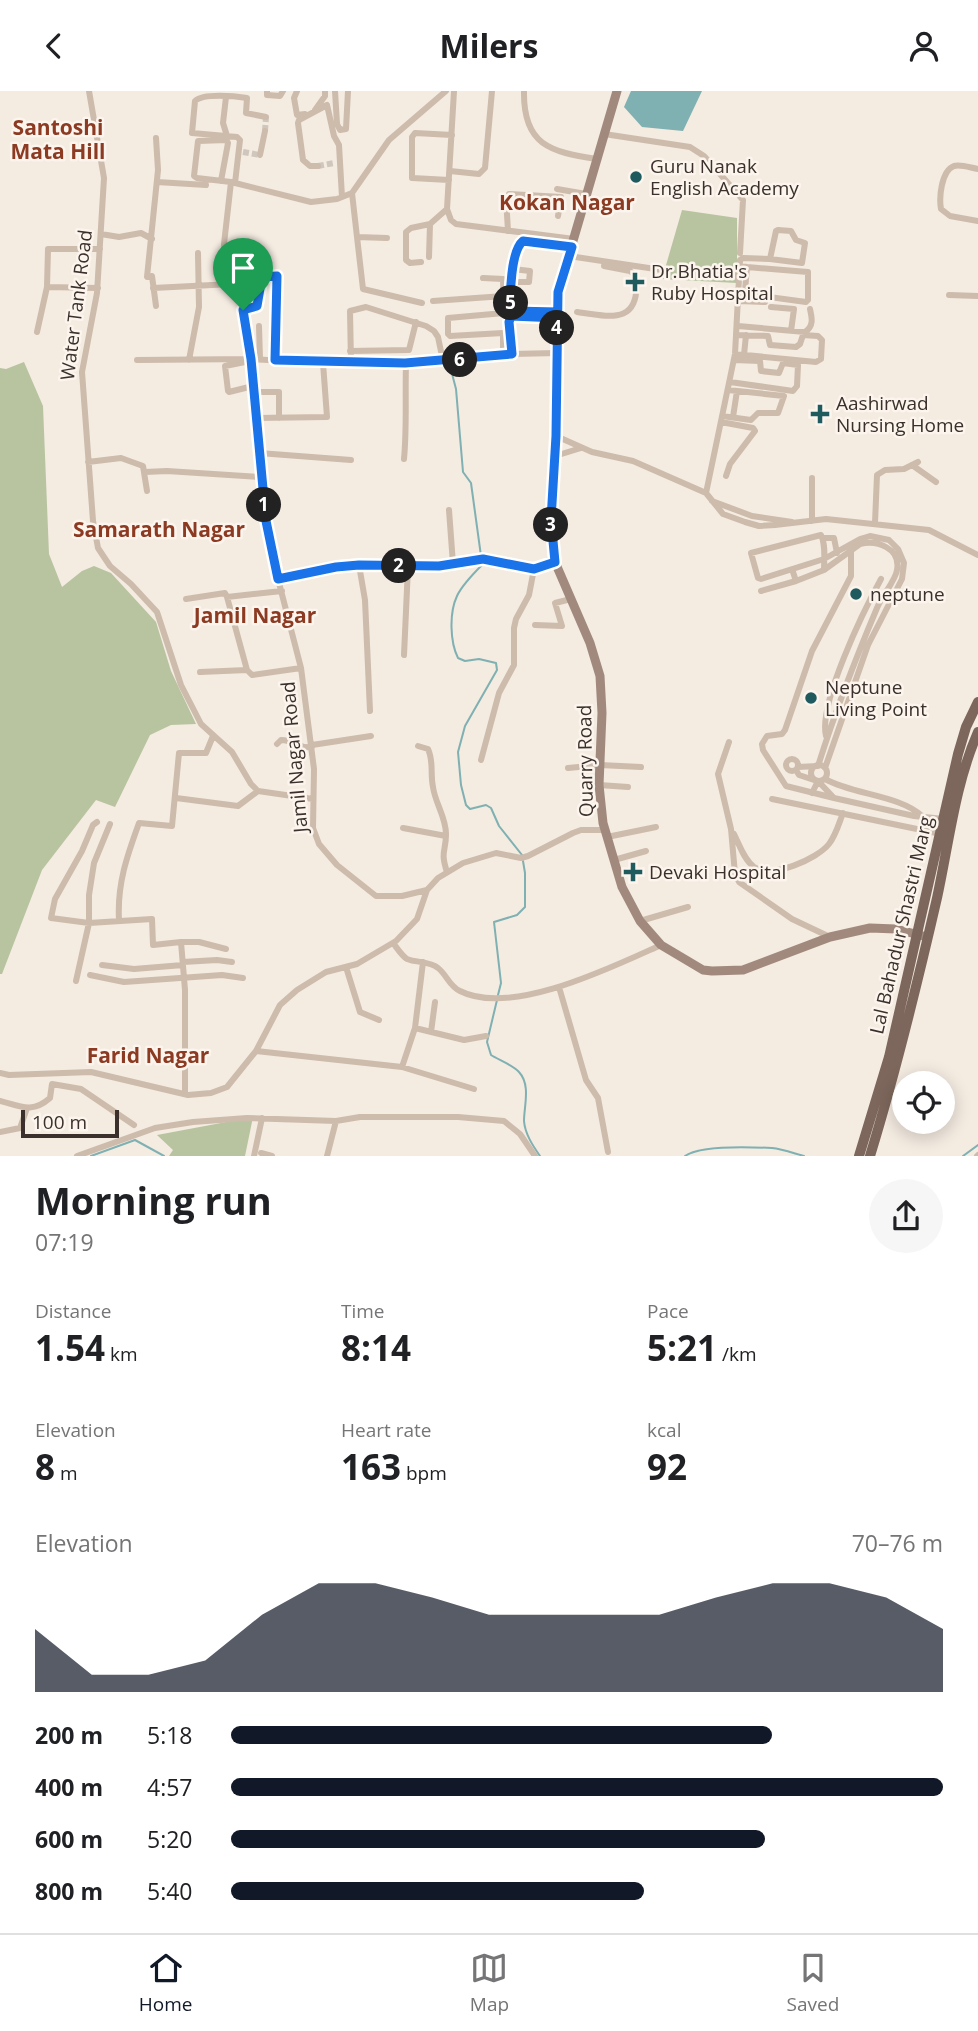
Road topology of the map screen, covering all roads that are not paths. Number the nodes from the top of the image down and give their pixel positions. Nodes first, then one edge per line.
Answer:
1 (89, 91) edge
2 (267, 91) edge
3 (283, 91) edge
4 (297, 91) edge
5 (325, 91) edge
6 (335, 91) edge
7 (348, 91) edge
8 (446, 91) edge
9 (454, 91) edge
10 (492, 91) edge
11 (524, 91) edge
12 (617, 91) edge
13 (226, 97) junction
14 (266, 117) dead end
15 (265, 131) tunnel mouth
16 (604, 134) junction
17 (452, 135) junction
18 (227, 136) junction
19 (156, 138) dead end
20 (260, 155) dead end
21 (597, 159) junction
22 (318, 166) dead end
23 (978, 169) edge
24 (450, 171) junction
25 (449, 180) junction
26 (221, 181) junction
27 (157, 182) junction
28 (233, 182) junction
29 (206, 185) dead end
30 (557, 189) dead end
31 (352, 193) junction
32 (586, 194) junction
33 (342, 197) junction
34 (447, 209) junction
35 (558, 216) dead end
36 (978, 221) edge
37 (430, 224) junction
38 (508, 231) junction
39 (101, 234) junction
40 (358, 237) junction
41 (387, 238) dead end
42 (152, 239) junction
43 (571, 248) junction
44 (100, 249) junction
45 (198, 253) dead end
46 (740, 253) dead end
47 (429, 257) dead end
48 (770, 259) junction
49 (421, 262) dead end
50 (602, 265) junction
51 (743, 266) junction
52 (513, 269) junction
53 (662, 270) dead end
54 (483, 278) dead end
55 (281, 280) dead end
56 (512, 282) junction
57 (232, 283) junction
58 (198, 284) junction
59 (47, 286) junction
60 (98, 288) junction
61 (153, 288) junction
62 (949, 295) dead end
63 (504, 296) junction
64 (978, 296) edge
65 (433, 301) dead end
66 (740, 301) junction
67 (422, 303) dead end
68 (156, 306) dead end
69 (810, 309) dead end
70 (243, 310) junction
71 (577, 312) dead end
72 (558, 315) junction
73 (416, 321) junction
74 (738, 325) junction
75 (259, 326) dead end
76 (791, 331) junction
77 (37, 332) dead end
78 (741, 335) junction
79 (350, 351) junction
80 (557, 353) junction
81 (503, 354) junction
82 (512, 354) junction
83 (744, 355) junction
84 (735, 357) junction
85 (260, 359) junction
86 (137, 360) dead end
87 (189, 360) junction
88 (251, 360) junction
89 (277, 360) junction
90 (443, 361) junction
91 (323, 363) junction
92 (351, 363) junction
93 (405, 363) junction
94 (730, 382) junction
95 (253, 389) junction
96 (728, 390) junction
97 (737, 391) junction
98 (270, 412) dead end
99 (279, 415) junction
100 (733, 417) junction
101 (256, 418) junction
102 (722, 419) junction
103 (556, 436) junction
104 (581, 448) junction
105 (259, 453) junction
106 (555, 456) junction
107 (404, 459) dead end
108 (713, 459) junction
109 (351, 460) dead end
110 (88, 462) junction
111 (730, 464) junction
112 (145, 472) junction
113 (726, 476) dead end
114 (261, 477) junction
115 (811, 478) dead end
116 (936, 482) dead end
117 (147, 492) dead end
118 (706, 493) junction
119 (449, 510) dead end
120 (812, 521) junction
121 (875, 523) junction
122 (824, 538) junction
123 (850, 548) junction
124 (837, 553) junction
125 (978, 555) edge
126 (824, 559) junction
127 (555, 562) junction
128 (453, 564) junction
129 (359, 565) junction
130 (408, 567) junction
131 (534, 569) junction
132 (792, 569) junction
133 (824, 571) junction
134 (278, 579) junction
135 (881, 579) dead end
136 (796, 581) junction
137 (891, 581) junction
138 (899, 585) junction
139 (282, 591) junction
140 (761, 591) dead end
141 (227, 597) junction
142 (871, 597) junction
143 (186, 599) dead end
144 (571, 599) junction
145 (879, 602) junction
146 (535, 625) dead end
147 (853, 637) junction
148 (866, 644) junction
149 (404, 655) dead end
150 (301, 668) junction
151 (247, 670) junction
152 (200, 672) dead end
153 (834, 686) junction
154 (846, 692) junction
155 (978, 702) edge
156 (370, 711) dead end
157 (978, 733) edge
158 (212, 736) junction
159 (371, 736) dead end
160 (827, 738) junction
161 (729, 742) dead end
162 (277, 744) dead end
163 (312, 746) junction
164 (418, 746) dead end
165 (481, 760) dead end
166 (784, 762) dead end
167 (600, 765) junction
168 (641, 767) dead end
169 (821, 767) junction
170 (568, 768) dead end
171 (797, 769) junction
172 (819, 780) junction
173 (600, 785) junction
174 (628, 787) dead end
175 (258, 791) junction
176 (813, 793) junction
177 (176, 798) junction
178 (834, 798) junction
179 (313, 799) junction
180 (772, 799) dead end
181 (843, 813) junction
182 (922, 816) junction
183 (944, 819) junction
184 (97, 822) dead end
185 (110, 824) dead end
186 (656, 827) dead end
187 (404, 828) dead end
188 (731, 829) junction
189 (606, 834) junction
190 (940, 834) junction
191 (446, 836) junction
192 (646, 851) dead end
193 (614, 860) junction
194 (447, 872) junction
195 (427, 890) junction
196 (688, 907) dead end
197 (119, 920) junction
198 (640, 921) junction
199 (89, 923) junction
200 (923, 936) junction
201 (830, 937) junction
202 (181, 942) junction
203 (393, 943) junction
204 (661, 945) junction
205 (226, 949) dead end
206 (232, 962) dead end
207 (423, 962) junction
208 (183, 964) junction
209 (102, 965) dead end
210 (346, 967) junction
211 (90, 975) dead end
212 (184, 977) junction
213 (243, 978) dead end
214 (75, 981) dead end
215 (559, 987) junction
216 (435, 1002) dead end
217 (379, 1020) dead end
218 (415, 1028) junction
219 (431, 1032) junction
220 (486, 1036) dead end
221 (257, 1051) junction
222 (402, 1067) junction
223 (0, 1073) edge
224 (474, 1089) dead end
225 (185, 1094) junction
226 (0, 1101) edge
227 (27, 1108) junction
228 (262, 1118) junction
229 (336, 1121) junction
230 (134, 1125) dead end
231 (0, 1132) edge
232 (608, 1152) dead end
233 (257, 1155) edge
234 (77, 1156) edge
235 (272, 1156) edge
236 (327, 1156) edge
237 (535, 1156) edge
238 (859, 1156) edge
239 (870, 1156) edge

1 - 39 street, Water Tank Road
2 - 3 street
4 - 5 street
6 - 7 street
8 - 31 street
9 - 17 street
10 - 24 street
11 - 21 street
12 - 16 main road, Quarry Road
13 - 14 street
13 - 18 street
13 - 18 street
15 - 20 street
16 - 21 main road, Quarry Road
16 - 46 street
17 - 24 street
17 - 25 street
18 - 28 street, Jamil Nagar Road
19 - 27 street
21 - 32 main road, Quarry Road
22 - 33 street
23 - 36 street
24 - 25 street
25 - 34 street
26 - 26 street
26 - 28 street
27 - 29 street
27 - 42 street
28 - 33 street
28 - 57 street, Jamil Nagar Road
30 - 32 street
31 - 33 street
31 - 40 street
32 - 43 main road, Quarry Road
34 - 37 street
34 - 38 street
35 - 38 street
37 - 47 street
37 - 49 street
38 - 43 street
39 - 42 street
39 - 44 street, Water Tank Road
40 - 41 street
40 - 67 street
42 - 61 street
43 - 50 street
43 - 52 street
43 - 72 main road, Quarry Road
44 - 59 street
44 - 60 street, Water Tank Road
45 - 58 street
48 - 48 street
48 - 51 street
50 - 53 street
50 - 71 street
51 - 51 street
51 - 66 street
52 - 56 street
52 - 56 street
54 - 63 street
55 - 89 street
56 - 72 street
57 - 58 street
57 - 70 street, Jamil Nagar Road
58 - 61 street
58 - 87 street
59 - 60 street
59 - 77 street
60 - 110 street, Water Tank Road
61 - 68 street
62 - 64 street
63 - 65 street
63 - 81 street
66 - 74 street
66 - 76 street
69 - 76 street
70 - 88 street, Jamil Nagar Road
70 - 89 street
72 - 80 main road, Quarry Road
72 - 82 street
73 - 79 street
73 - 79 street
73 - 90 street
74 - 76 street
74 - 78 street
75 - 85 street
78 - 83 street
78 - 83 street
78 - 84 street
79 - 92 street
80 - 82 street
80 - 103 main road, Quarry Road
81 - 82 street
81 - 90 street
83 - 84 street
84 - 94 street
84 - 94 street
85 - 88 street
85 - 89 street
86 - 87 street
87 - 88 street
88 - 95 street, Jamil Nagar Road
88 - 95 street
89 - 91 street
90 - 93 street
91 - 92 street
91 - 99 street
92 - 93 street
93 - 107 street
94 - 96 street
95 - 99 street
95 - 101 street, Jamil Nagar Road
96 - 97 street
96 - 102 street
97 - 100 street
97 - 100 street
98 - 99 street
99 - 101 street
100 - 102 street
101 - 105 street, Jamil Nagar Road
102 - 108 street
102 - 111 street
103 - 104 street
103 - 106 main road, Quarry Road
104 - 106 street
104 - 118 street
105 - 109 street
105 - 114 street, Jamil Nagar Road
106 - 127 main road, Quarry Road
108 - 111 street
108 - 118 street
110 - 112 street
110 - 158 street, Water Tank Road
111 - 113 street
112 - 114 street
112 - 117 street
114 - 134 street, Jamil Nagar Road
115 - 120 street
116 - 121 street
118 - 120 street
119 - 128 street
120 - 121 street
121 - 125 street
122 - 124 street
122 - 126 street
122 - 132 street
123 - 124 street
123 - 133 street
123 - 137 street
123 - 138 street
123 - 176 street
124 - 126 street
126 - 132 street
126 - 133 street
127 - 131 street
127 - 144 main road, Quarry Road
128 - 130 street
128 - 131 street
129 - 130 street
129 - 134 street
129 - 156 street
130 - 149 street
131 - 165 street
132 - 136 street
133 - 136 street
134 - 139 street, Jamil Nagar Road
135 - 142 street
136 - 140 street
137 - 138 street
137 - 145 street
138 - 148 street
139 - 141 street
139 - 150 street, Jamil Nagar Road
141 - 143 street
141 - 151 street
142 - 145 street
142 - 147 street
144 - 146 street
144 - 167 main road, Quarry Road
145 - 148 street
147 - 148 street
147 - 153 street
148 - 154 street
150 - 151 street
150 - 163 street, Jamil Nagar Road
151 - 152 street
153 - 154 street
153 - 160 street
154 - 160 street
154 - 169 street
155 - 183 main road, Lal Bahadur Shastri Marg
157 - 200 main road, Lal Bahadur Shastri Marg
158 - 175 street, Water Tank Road
158 - 177 street
159 - 163 street
160 - 169 street
161 - 188 street
162 - 163 street
163 - 179 street, Jamil Nagar Road
164 - 191 street
166 - 171 street
167 - 168 street
167 - 170 street
167 - 173 main road, Quarry Road
169 - 171 street
169 - 172 street
169 - 172 street
171 - 172 street
172 - 176 street
172 - 178 street
172 - 182 street
173 - 174 street
173 - 189 main road, Quarry Road
175 - 177 street
175 - 179 street
176 - 178 street
177 - 197 street
178 - 182 street
179 - 195 street, Jamil Nagar Road
180 - 181 street
181 - 188 street
181 - 190 street
182 - 183 street
183 - 190 main road, Lal Bahadur Shastri Marg
184 - 199 street
185 - 199 street
186 - 189 street
187 - 191 street
188 - 201 street
189 - 193 main road, Quarry Road
189 - 194 street
190 - 200 main road, Lal Bahadur Shastri Marg
191 - 194 street
192 - 193 street
193 - 198 main road, Quarry Road
194 - 195 street
195 - 203 street
196 - 198 street
197 - 199 street
197 - 202 street
198 - 204 main road, Quarry Road
199 - 214 street
200 - 201 main road, Quarry Road
200 - 238 main road, Lal Bahadur Shastri Marg
200 - 239 main road, Lal Bahadur Shastri Marg
201 - 204 main road, Quarry Road
202 - 205 street
202 - 208 street
203 - 207 street
203 - 210 street
204 - 215 street
206 - 208 street
207 - 215 street
207 - 218 street
208 - 209 street
208 - 212 street
210 - 217 street
210 - 221 street
211 - 212 street
212 - 213 street
212 - 225 street
215 - 232 street
216 - 219 street
218 - 219 street
218 - 222 street
219 - 220 street
221 - 222 street
221 - 225 street
222 - 224 street
223 - 225 street
226 - 227 street
227 - 230 street
227 - 231 street
228 - 229 street
228 - 233 street
228 - 234 street
229 - 236 street
229 - 237 street
233 - 235 street

